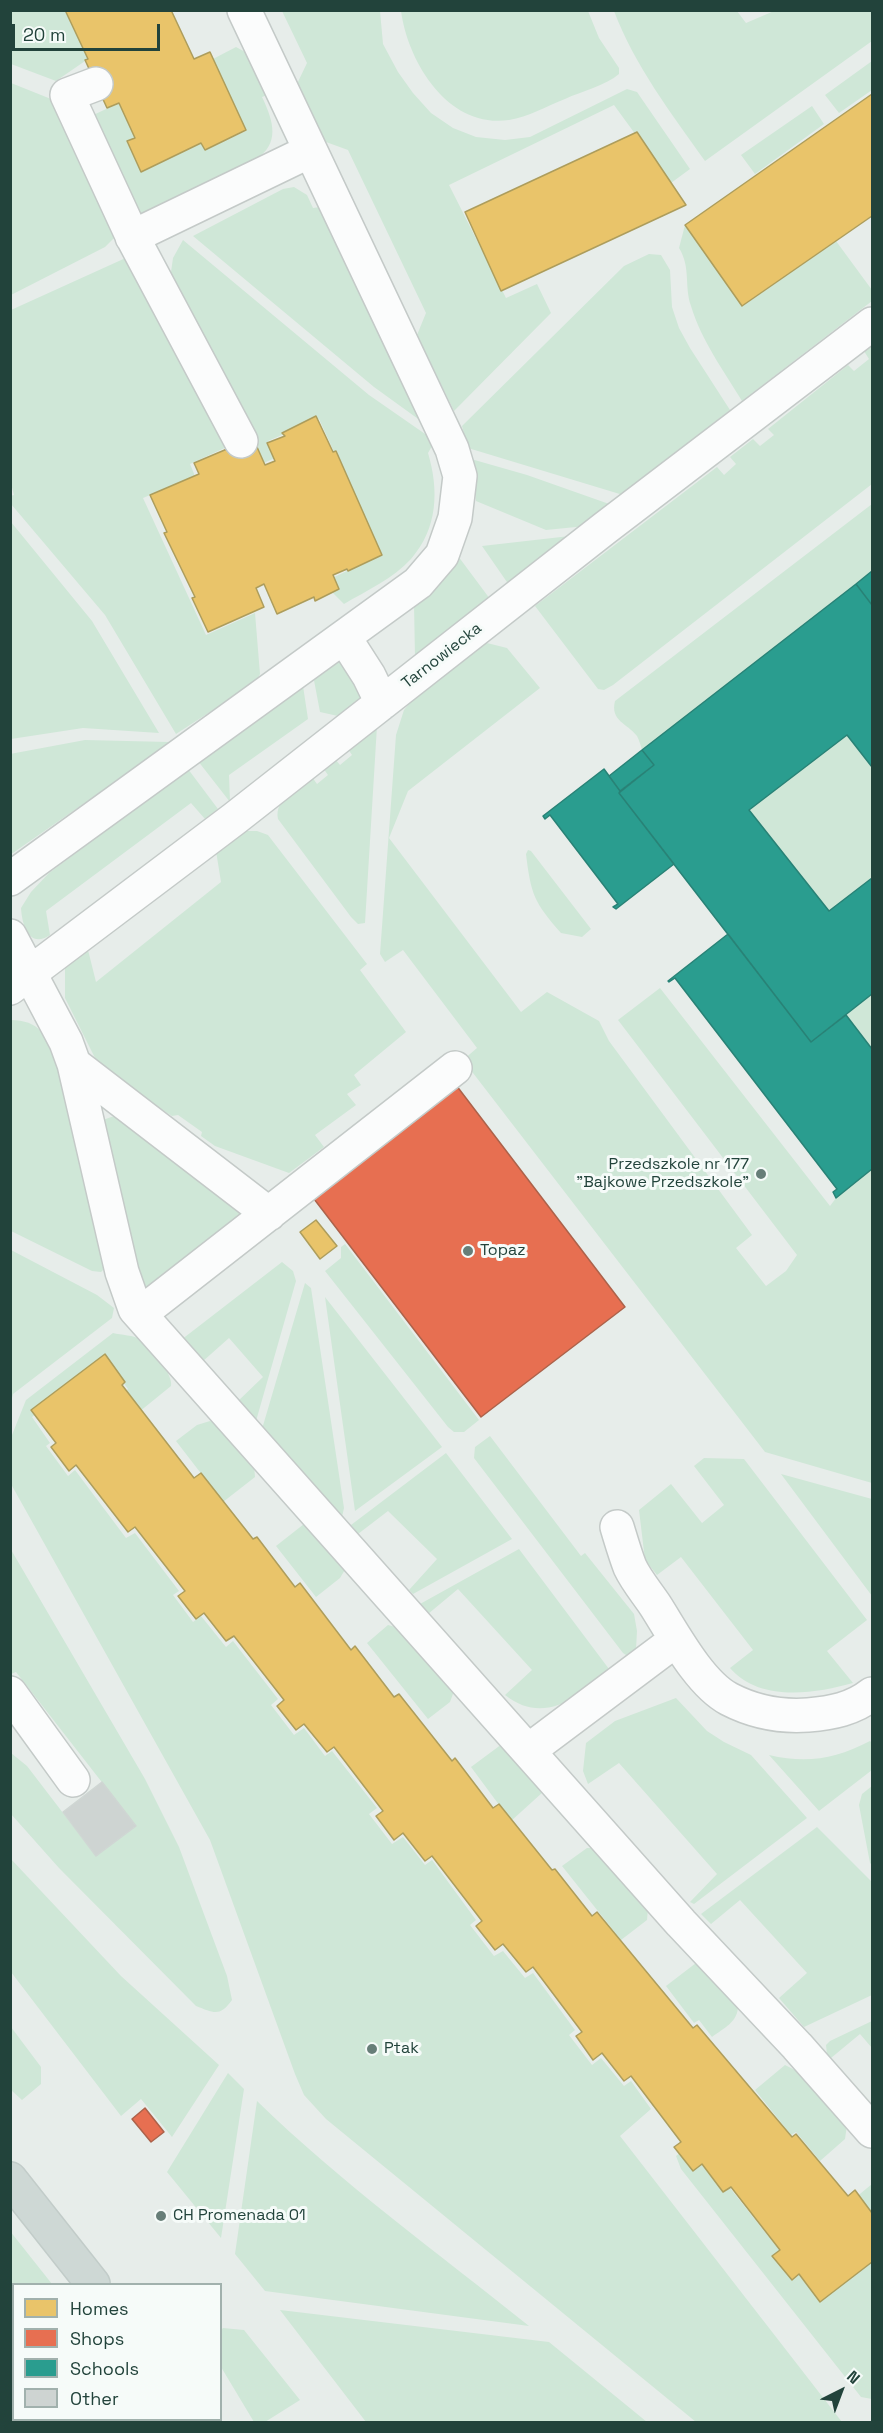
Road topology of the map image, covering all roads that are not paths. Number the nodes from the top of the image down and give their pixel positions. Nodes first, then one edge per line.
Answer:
1 (244, 10) edge
2 (96, 84) dead end
3 (310, 151) junction
4 (132, 237) junction
5 (873, 324) edge
6 (241, 441) dead end
7 (344, 637) junction
8 (381, 703) junction
9 (10, 879) edge
10 (10, 936) edge
11 (20, 981) edge
12 (74, 1064) junction
13 (455, 1068) dead end
14 (269, 1214) junction
15 (140, 1314) junction
16 (617, 1527) dead end
17 (676, 1640) junction
18 (10, 1694) edge
19 (873, 1694) edge
20 (528, 1751) junction
21 (73, 1780) dead end
22 (873, 2131) edge
23 (10, 2179) edge
24 (92, 2283) edge

1 - 3 street
2 - 4 street
3 - 4 street
3 - 7 street
4 - 6 street
5 - 8 street, Tarnowiecka
7 - 8 street
7 - 9 street
8 - 11 street, Tarnowiecka
10 - 11 street
11 - 12 street
12 - 14 street
12 - 15 street
13 - 14 street
14 - 15 street
15 - 20 street
16 - 17 street
17 - 19 street
17 - 20 street
18 - 21 street
20 - 22 street
23 - 24 main road

